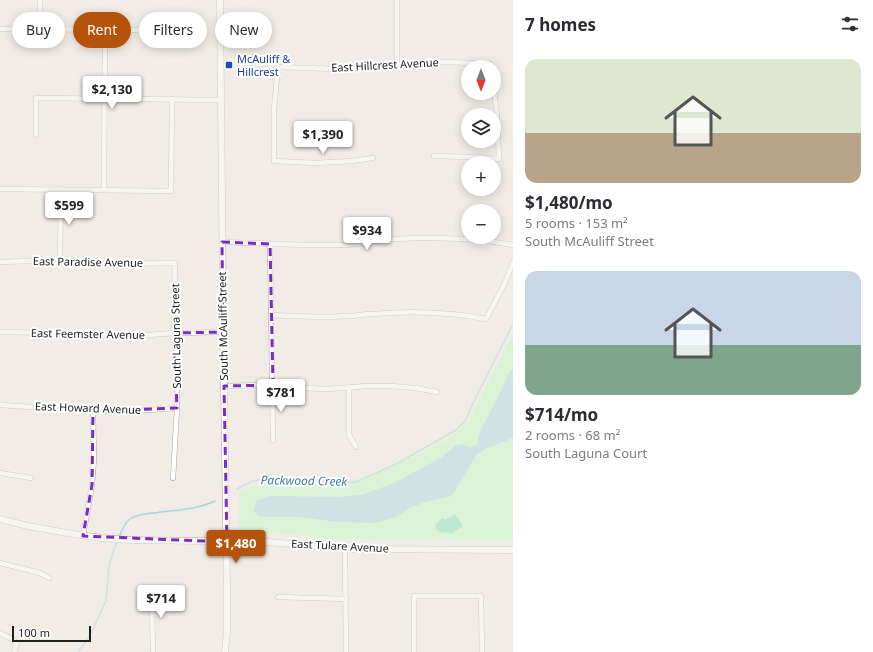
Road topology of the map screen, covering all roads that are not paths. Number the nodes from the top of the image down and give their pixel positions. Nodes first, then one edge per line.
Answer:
1 (40, 0) edge
2 (220, 0) edge
3 (397, 0) edge
4 (40, 12) edge
5 (0, 29) edge
6 (12, 29) edge
7 (105, 48) edge
8 (461, 63) edge
9 (397, 66) junction
10 (104, 98) junction
11 (172, 99) junction
12 (221, 100) junction
13 (495, 100) edge
14 (36, 135) dead end
15 (434, 156) dead end
16 (373, 158) dead end
17 (0, 189) edge
18 (61, 189) junction
19 (104, 190) junction
20 (222, 242) junction
21 (270, 244) junction
22 (513, 245) edge
23 (0, 262) edge
24 (60, 262) junction
25 (513, 262) edge
26 (175, 263) joint
27 (271, 315) junction
28 (0, 332) edge
29 (223, 332) junction
30 (174, 333) junction
31 (272, 385) junction
32 (224, 386) junction
33 (349, 388) junction
34 (437, 392) dead end
35 (0, 405) edge
36 (177, 408) junction
37 (93, 411) junction
38 (273, 440) dead end
39 (356, 447) dead end
40 (0, 472) edge
41 (31, 478) dead end
42 (173, 478) dead end
43 (0, 519) edge
44 (83, 536) junction
45 (227, 542) junction
46 (345, 549) junction
47 (513, 550) edge
48 (0, 563) edge
49 (49, 578) dead end
50 (146, 591) dead end
51 (278, 597) dead end
52 (346, 598) junction
53 (0, 633) edge
54 (14, 652) edge
55 (153, 652) edge
56 (224, 652) edge
57 (346, 652) edge
58 (414, 652) edge
59 (482, 652) edge

1 - 4 street
2 - 12 street, South McAuliff Street
3 - 9 street
5 - 6 street
7 - 10 street
8 - 9 street, East Hillcrest Avenue
9 - 16 street, East Hillcrest Avenue
10 - 11 street
10 - 14 street
10 - 19 street
11 - 12 street
11 - 19 street
12 - 20 street, South McAuliff Street
13 - 15 street
17 - 18 street
18 - 19 street
18 - 24 street
20 - 21 street
20 - 29 street, South McAuliff Street
21 - 22 street
21 - 27 street
23 - 24 street, East Paradise Avenue
24 - 26 street, East Paradise Avenue
25 - 27 street
26 - 30 street, South Laguna Street
27 - 31 street
28 - 30 street, East Feemster Avenue
29 - 30 street, East Feemster Avenue
29 - 32 street, South McAuliff Street
30 - 36 street, South Laguna Street
31 - 32 street
31 - 33 street
31 - 38 street
32 - 45 street, South McAuliff Street
33 - 34 street
33 - 39 street
35 - 37 street, East Howard Avenue
36 - 37 street, East Howard Avenue
36 - 42 street, South Laguna Street
37 - 44 street
40 - 41 street
43 - 44 street, East Tulare Avenue
44 - 45 street, East Tulare Avenue
45 - 46 street, East Tulare Avenue
45 - 56 street, South McAuliff Street
46 - 47 street, East Tulare Avenue
46 - 52 street
48 - 49 street
50 - 55 street
51 - 52 street
52 - 57 street
53 - 54 street
58 - 59 street

